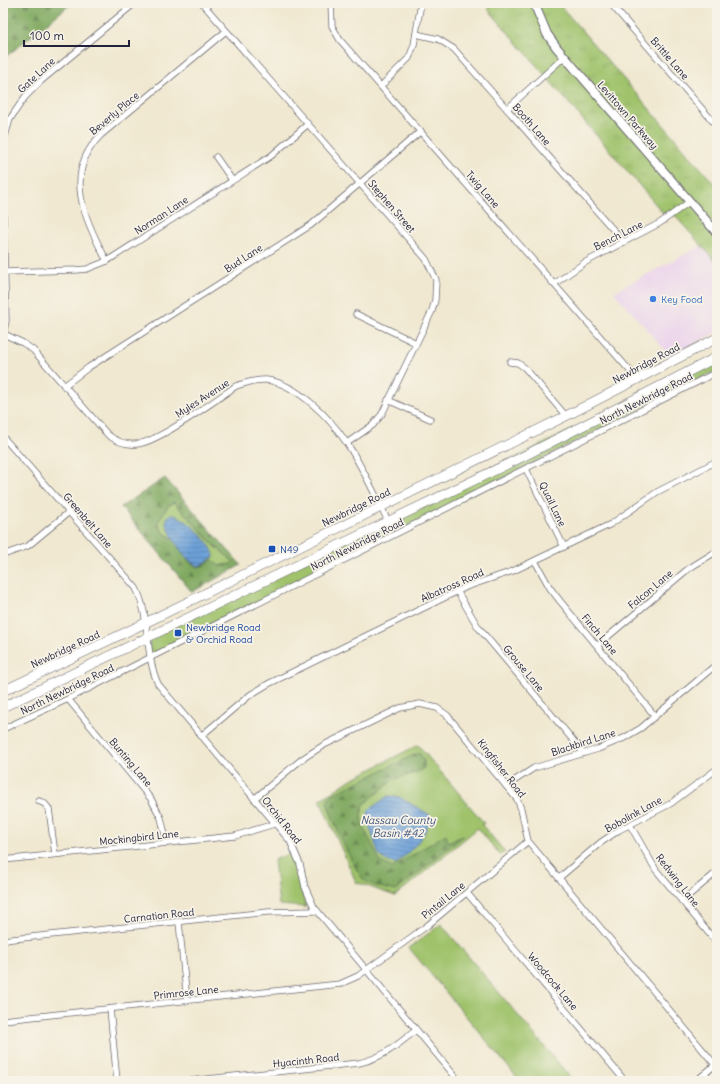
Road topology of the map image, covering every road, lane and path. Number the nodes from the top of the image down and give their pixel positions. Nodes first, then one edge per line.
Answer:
1 (135, 3) edge
2 (202, 3) edge
3 (331, 3) edge
4 (421, 3) edge
5 (534, 3) edge
6 (610, 3) edge
7 (226, 31) junction
8 (416, 34) junction
9 (564, 57) junction
10 (381, 86) junction
11 (507, 109) junction
12 (308, 124) junction
13 (717, 126) edge
14 (421, 131) junction
15 (3, 143) edge
16 (216, 157) dead end
17 (232, 180) junction
18 (361, 184) junction
19 (689, 202) junction
20 (3, 214) edge
21 (717, 233) edge
22 (624, 242) junction
23 (107, 261) junction
24 (5, 272) junction
25 (554, 284) junction
26 (356, 314) dead end
27 (3, 335) edge
28 (717, 338) edge
29 (416, 343) junction
30 (717, 356) edge
31 (510, 362) dead end
32 (717, 372) edge
33 (638, 380) junction
34 (64, 386) junction
35 (388, 400) junction
36 (566, 416) junction
37 (430, 419) dead end
38 (3, 437) edge
39 (347, 443) junction
40 (717, 461) edge
41 (526, 469) junction
42 (381, 507) junction
43 (69, 512) junction
44 (388, 521) junction
45 (564, 547) junction
46 (717, 551) edge
47 (3, 555) edge
48 (535, 561) junction
49 (458, 591) junction
50 (145, 623) junction
51 (148, 637) junction
52 (598, 645) junction
53 (149, 659) junction
54 (717, 664) edge
55 (3, 691) edge
56 (68, 699) junction
57 (3, 707) edge
58 (655, 716) junction
59 (3, 729) edge
60 (201, 736) junction
61 (583, 752) junction
62 (717, 769) edge
63 (506, 786) junction
64 (254, 799) junction
65 (39, 801) dead end
66 (274, 824) junction
67 (630, 825) junction
68 (528, 841) junction
69 (167, 843) junction
70 (55, 854) junction
71 (3, 860) edge
72 (717, 872) edge
73 (559, 878) junction
74 (467, 893) junction
75 (682, 901) junction
76 (317, 912) junction
77 (179, 922) junction
78 (3, 940) edge
79 (717, 943) edge
80 (366, 970) junction
81 (187, 1001) junction
82 (110, 1009) junction
83 (3, 1020) edge
84 (416, 1030) junction
85 (716, 1066) edge
86 (3, 1077) edge
87 (6, 1081) edge
88 (117, 1081) edge
89 (189, 1081) edge
90 (458, 1081) edge
91 (625, 1081) edge
92 (696, 1081) edge

1 - 15 street, Gate Lane
2 - 7 street, Stephen Street
3 - 10 street, Twig Lane
4 - 8 street
5 - 9 street, Levittown Parkway
6 - 13 street, Brittle Lane
7 - 12 street, Stephen Street
7 - 23 street, Beverly Place
8 - 10 street
8 - 11 street, Booth Lane
9 - 11 street
9 - 19 street, Levittown Parkway
10 - 14 street, Twig Lane
11 - 22 street, Booth Lane
12 - 17 street, Norman Lane
12 - 18 street, Stephen Street
14 - 18 street, Bud Lane
14 - 25 street, Twig Lane
16 - 17 street
17 - 23 street, Norman Lane
18 - 29 street, Stephen Street
18 - 34 street, Bud Lane
19 - 21 street, Levittown Parkway
19 - 22 street, Bench Lane
20 - 24 street
22 - 25 street, Bench Lane
23 - 24 street, Norman Lane
24 - 27 street
25 - 33 street, Twig Lane
26 - 29 street
27 - 34 street, Myles Avenue
28 - 33 main road, Newbridge Road
29 - 35 street, Stephen Street
30 - 44 main road
31 - 36 street
32 - 41 street, North Newbridge Road
33 - 36 main road, Newbridge Road
34 - 39 street, Myles Avenue
35 - 37 street
35 - 39 street, Stephen Street
36 - 42 main road, Newbridge Road
38 - 43 street, Greenbelt Lane
39 - 42 street, Myles Avenue
40 - 45 street, Albatross Road
41 - 45 street, Quail Lane
41 - 53 street, North Newbridge Road
42 - 44 street, Myles Avenue
42 - 50 main road, Newbridge Road
43 - 47 street
43 - 50 street, Greenbelt Lane
44 - 51 main road
45 - 48 street, Albatross Road
46 - 52 street, Falcon Lane
48 - 49 street, Albatross Road
48 - 52 street, Finch Lane
49 - 60 street, Albatross Road
49 - 61 street, Grouse Lane
50 - 51 street, Orchid Road
50 - 55 main road, Newbridge Road
51 - 53 street, Orchid Road
51 - 57 main road
52 - 58 street, Finch Lane
53 - 56 street, North Newbridge Road
53 - 60 street, Orchid Road
54 - 58 street, Blackbird Lane
56 - 59 street, North Newbridge Road
56 - 69 street, Bunting Lane
58 - 61 street, Blackbird Lane
60 - 64 street, Orchid Road
61 - 63 street, Blackbird Lane
62 - 67 street, Bobolink Lane
63 - 64 street, Kingfisher Road
63 - 68 street, Kingfisher Road
64 - 66 street, Orchid Road
65 - 70 street
66 - 69 street, Mockingbird Lane
66 - 76 street, Orchid Road
67 - 73 street, Bobolink Lane
67 - 75 street, Redwing Lane
68 - 73 street, Kingfisher Road
68 - 74 street, Pintail Lane
69 - 70 street, Mockingbird Lane
70 - 71 street, Mockingbird Lane
72 - 75 street
73 - 85 street, Kingfisher Road
74 - 80 street, Pintail Lane
74 - 91 street, Woodcock Lane
75 - 79 street, Redwing Lane
76 - 77 street, Carnation Road
76 - 80 street, Orchid Road
77 - 78 street, Carnation Road
77 - 81 street
80 - 81 street, Primrose Lane
80 - 84 street, Orchid Road
81 - 82 street, Primrose Lane
82 - 83 street, Primrose Lane
82 - 88 street
84 - 89 street, Hyacinth Road
84 - 90 street, Orchid Road
85 - 92 street
86 - 87 street

